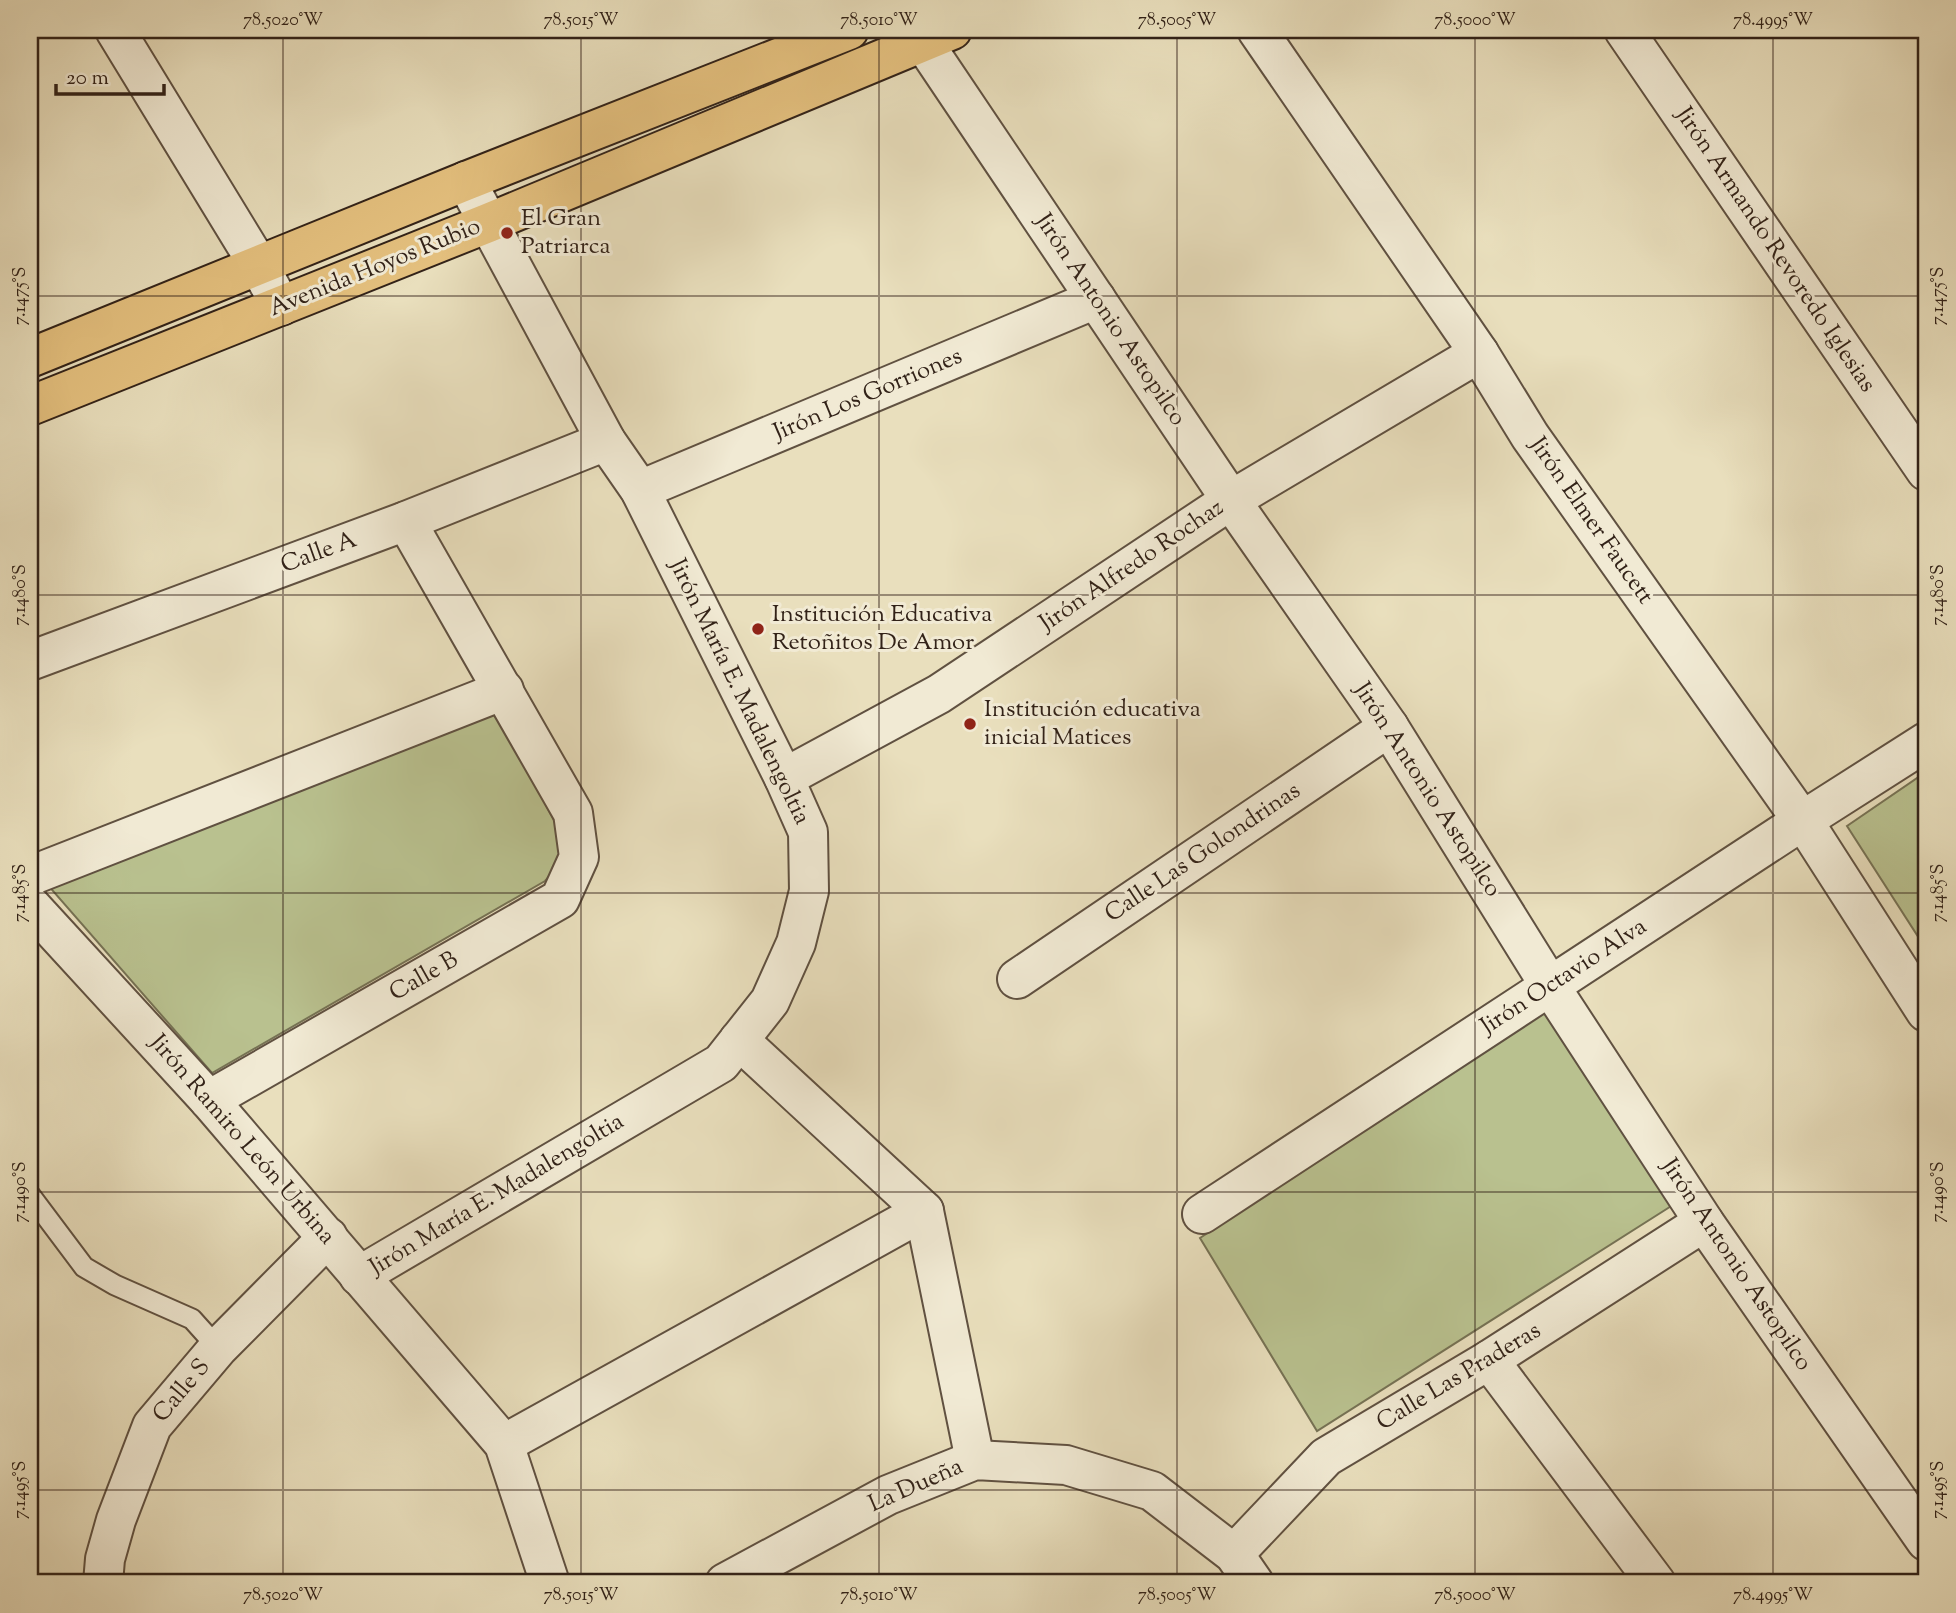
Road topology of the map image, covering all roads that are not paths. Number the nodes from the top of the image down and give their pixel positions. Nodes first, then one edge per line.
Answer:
1 (115, 30) edge
2 (849, 30) edge
3 (1257, 30) edge
4 (1624, 30) edge
5 (929, 34) edge
6 (466, 181) junction
7 (488, 223) junction
8 (259, 266) junction
9 (1096, 299) junction
10 (281, 306) junction
11 (1479, 353) junction
12 (30, 358) edge
13 (30, 406) edge
14 (606, 441) junction
15 (1926, 471) edge
16 (640, 490) junction
17 (1231, 500) junction
18 (406, 521) junction
19 (30, 661) edge
20 (504, 690) junction
21 (1389, 727) junction
22 (1926, 741) edge
23 (784, 778) junction
24 (1802, 821) junction
25 (30, 876) edge
26 (30, 905) edge
27 (1017, 978) dead end
28 (1550, 986) junction
29 (1926, 1012) edge
30 (739, 1040) junction
31 (209, 1100) junction
32 (30, 1195) edge
33 (924, 1211) junction
34 (1202, 1214) dead end
35 (1704, 1222) junction
36 (328, 1237) junction
37 (359, 1276) junction
38 (218, 1348) junction
39 (1489, 1360) junction
40 (504, 1444) junction
41 (975, 1460) junction
42 (1926, 1541) edge
43 (1244, 1569) edge
44 (537, 1579) edge
45 (103, 1583) edge
46 (724, 1583) edge
47 (1656, 1583) edge

1 - 8 street
2 - 6 main road, Avenida Hoyos Rubio
3 - 11 street, Jirón Elmer Faucett
4 - 15 street, Jirón Armando Revoredo Iglesias
5 - 7 main road, Avenida Hoyos Rubio
5 - 9 street, Jirón Antonio Astopilco
6 - 7 street, Jirón María E. Madalengoltia
6 - 8 main road, Avenida Hoyos Rubio
7 - 10 main road, Avenida Hoyos Rubio
7 - 14 street, Jirón María E. Madalengoltia
8 - 10 street
8 - 12 main road, Avenida Hoyos Rubio
9 - 16 street, Jirón Los Gorriones
9 - 17 street, Jirón Antonio Astopilco
10 - 13 main road, Avenida Hoyos Rubio
11 - 17 street, Jirón Alfredo Rochaz
11 - 24 street, Jirón Elmer Faucett
14 - 16 street, Jirón María E. Madalengoltia
14 - 18 street, Calle A
16 - 23 street, Jirón María E. Madalengoltia
17 - 21 street, Jirón Antonio Astopilco
17 - 23 street, Jirón Alfredo Rochaz
18 - 19 street, Calle A
18 - 20 street
20 - 25 street
20 - 31 street, Calle B
21 - 27 street, Calle Las Golondrinas
21 - 28 street, Jirón Antonio Astopilco
22 - 24 street, Jirón Octavio Alva
23 - 30 street, Jirón María E. Madalengoltia
24 - 28 street, Jirón Octavio Alva
24 - 29 street, Jirón Elmer Faucett
26 - 31 street, Jirón Ramiro León Urbina
28 - 34 street, Jirón Octavio Alva
28 - 35 street, Jirón Antonio Astopilco
30 - 33 street
30 - 37 street, Jirón María E. Madalengoltia
31 - 36 street, Jirón Ramiro León Urbina
32 - 38 lane
33 - 40 street
33 - 41 street
35 - 39 street, Calle Las Praderas
35 - 42 street, Jirón Antonio Astopilco
36 - 37 street, Jirón Ramiro León Urbina
36 - 38 street, Calle S
37 - 40 street, Jirón Ramiro León Urbina
38 - 45 street, Calle S
39 - 43 street, Calle Las Praderas
39 - 47 street
40 - 44 street
41 - 43 street, La Dueña
41 - 46 street, La Dueña

